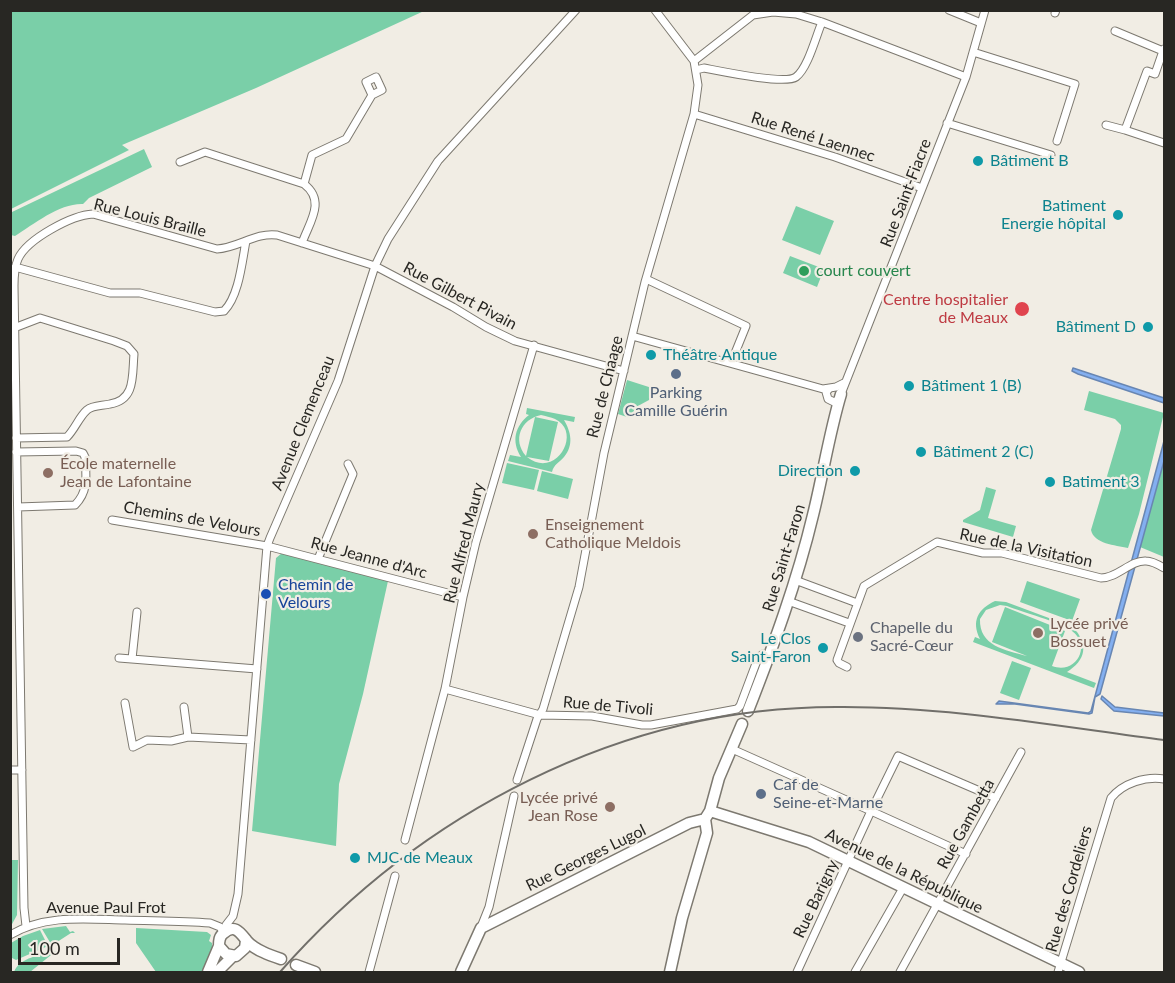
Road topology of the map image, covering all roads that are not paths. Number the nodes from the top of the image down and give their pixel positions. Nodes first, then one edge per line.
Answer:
1 (576, 10) edge
2 (655, 10) edge
3 (949, 10) edge
4 (985, 10) edge
5 (822, 22) junction
6 (981, 23) junction
7 (1115, 31) dead end
8 (1164, 49) edge
9 (973, 52) junction
10 (694, 61) junction
11 (696, 69) junction
12 (966, 76) junction
13 (372, 95) dead end
14 (694, 114) junction
15 (947, 123) junction
16 (1106, 125) dead end
17 (1125, 130) junction
18 (1057, 141) dead end
19 (1164, 143) edge
20 (1050, 155) dead end
21 (180, 162) dead end
22 (304, 184) junction
23 (922, 188) junction
24 (246, 241) junction
25 (302, 243) junction
26 (375, 266) junction
27 (15, 267) junction
28 (646, 279) junction
29 (14, 328) junction
30 (633, 336) junction
31 (534, 345) junction
32 (731, 363) junction
33 (624, 371) junction
34 (835, 395) junction
35 (16, 438) junction
36 (16, 452) junction
37 (348, 464) dead end
38 (18, 507) junction
39 (112, 520) dead end
40 (267, 546) junction
41 (318, 559) junction
42 (1164, 568) edge
43 (795, 580) junction
44 (463, 597) junction
45 (788, 601) junction
46 (857, 603) junction
47 (136, 612) dead end
48 (849, 623) junction
49 (769, 656) junction
50 (119, 658) dead end
51 (132, 659) junction
52 (847, 667) dead end
53 (257, 669) junction
54 (446, 689) junction
55 (125, 703) dead end
56 (184, 707) dead end
57 (748, 711) dead end
58 (540, 715) junction
59 (742, 724) dead end
60 (188, 737) junction
61 (251, 740) junction
62 (732, 749) junction
63 (1021, 752) dead end
64 (10, 770) edge
65 (22, 770) junction
66 (1164, 779) edge
67 (518, 780) dead end
68 (514, 796) dead end
69 (996, 798) junction
70 (871, 811) junction
71 (708, 815) junction
72 (405, 840) dead end
73 (966, 854) junction
74 (848, 861) junction
75 (395, 876) dead end
76 (903, 888) junction
77 (937, 904) junction
78 (489, 907) junction
79 (507, 915) junction
80 (233, 916) junction
81 (204, 922) junction
82 (26, 926) junction
83 (481, 928) junction
84 (225, 933) junction
85 (10, 935) edge
86 (246, 940) junction
87 (263, 952) junction
88 (236, 955) junction
89 (281, 959) dead end
90 (296, 965) dead end
91 (1060, 968) edge
92 (208, 972) edge
93 (217, 972) edge
94 (315, 972) edge
95 (369, 972) edge
96 (461, 972) edge
97 (670, 972) edge
98 (796, 972) edge
99 (855, 972) edge
100 (900, 972) edge
101 (1079, 972) edge

1 - 26 street, Avenue Clemenceau
2 - 10 street, Rue de Chaage
3 - 6 street
4 - 6 street, Rue Saint-Fiacre
5 - 10 street
5 - 11 street
5 - 12 street
6 - 9 street, Rue Saint-Fiacre
7 - 8 street
8 - 17 street
9 - 12 street, Rue Saint-Fiacre
9 - 18 street
10 - 11 street, Rue de Chaage
11 - 14 street, Rue de Chaage
12 - 15 street, Rue Saint-Fiacre
13 - 22 street
14 - 23 street, Rue René Laennec
14 - 28 street, Rue de Chaage
15 - 20 street
15 - 23 street, Rue Saint-Fiacre
16 - 17 street
17 - 19 street
21 - 22 street
22 - 25 street
23 - 34 street, Rue Saint-Fiacre
24 - 25 street, Rue Louis Braille
24 - 27 street, Rue Louis Braille
24 - 27 street
25 - 26 street, Rue Louis Braille
26 - 31 street, Rue Gilbert Pivain
26 - 40 street, Avenue Clemenceau
27 - 29 street
28 - 30 street, Rue de Chaage
28 - 32 street
29 - 35 street
29 - 35 street
30 - 32 street
30 - 33 street, Rue de Chaage
31 - 33 street
31 - 44 street, Rue Alfred Maury
32 - 34 street
33 - 58 street, Rue de Chaage
34 - 43 street, Rue Saint-Faron
35 - 36 street
36 - 38 street
36 - 38 street
37 - 41 street
38 - 65 street
39 - 40 street, Chemins de Velours
40 - 41 street, Rue Jeanne d'Arc
40 - 53 street, Avenue Clemenceau
41 - 44 street, Rue Jeanne d'Arc
42 - 46 street, Rue de la Visitation
43 - 45 street, Rue Saint-Faron
43 - 46 street
44 - 54 street, Rue Alfred Maury
45 - 48 street
45 - 49 street, Rue Saint-Faron
46 - 48 street, Rue de la Visitation
47 - 51 street
48 - 52 street, Rue de la Visitation
49 - 57 street, Rue Saint-Faron
49 - 58 street, Rue de Tivoli
50 - 51 street
51 - 53 street
53 - 61 street, Avenue Clemenceau
54 - 58 street, Rue de Tivoli
54 - 72 street, Rue Alfred Maury
55 - 60 street
56 - 60 street
58 - 67 street, Rue de Chaage
59 - 62 street
60 - 61 street
61 - 80 street, Avenue Clemenceau
62 - 70 street
62 - 71 street
63 - 69 street, Rue Gambetta
64 - 65 street
65 - 82 street
66 - 91 street, Rue des Cordeliers
68 - 78 street
69 - 70 street, Rue Barigny
69 - 73 street, Rue Gambetta
70 - 73 street
70 - 74 street, Rue Barigny
71 - 74 street, Avenue de la République
71 - 79 street, Rue Georges Lugol
71 - 97 street
73 - 77 street, Rue Gambetta
74 - 76 street, Avenue de la République
74 - 98 street, Rue Barigny
75 - 95 street
76 - 77 street, Avenue de la République
76 - 99 street
77 - 91 street, Avenue de la République
77 - 100 street, Rue Gambetta
78 - 79 street
78 - 83 street
79 - 83 street, Rue Georges Lugol
80 - 84 street, Avenue Clemenceau
80 - 84 street, Avenue Clemenceau
81 - 82 street, Avenue Paul Frot
81 - 84 street, Avenue Paul Frot
81 - 84 street
82 - 85 street, Avenue Paul Frot
83 - 96 street
84 - 86 street
84 - 88 street
84 - 92 street
86 - 87 street
86 - 88 street
87 - 88 street
87 - 89 street
88 - 93 street
90 - 94 street
91 - 101 street, Avenue de la République

